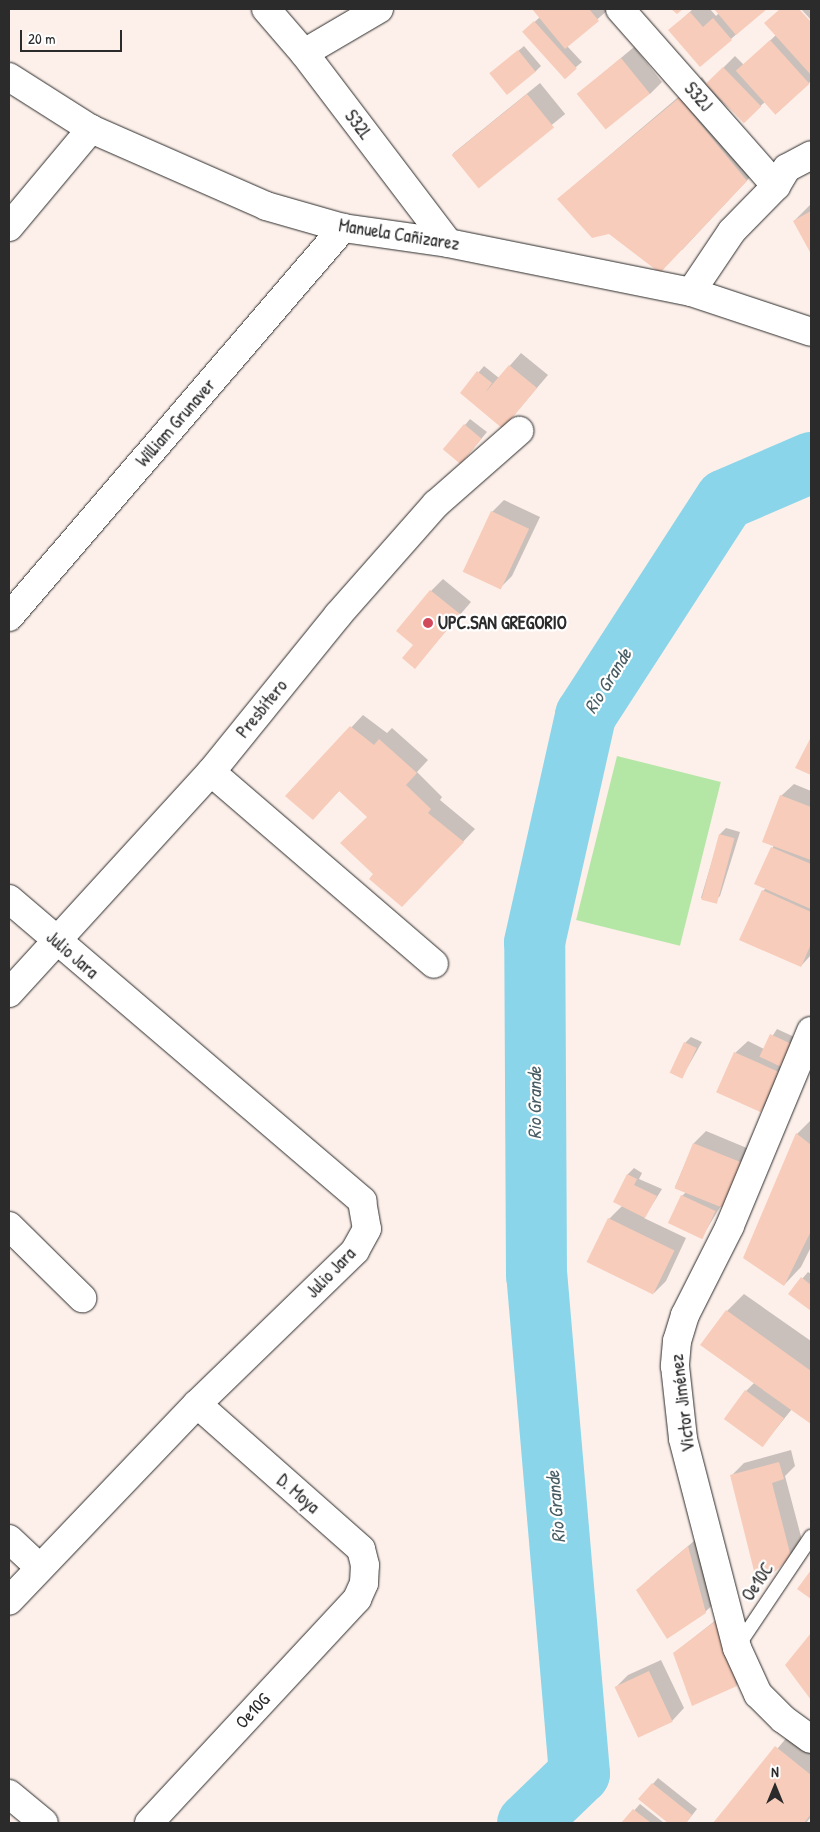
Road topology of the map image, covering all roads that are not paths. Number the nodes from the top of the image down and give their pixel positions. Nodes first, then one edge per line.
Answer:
1 (266, 9) edge
2 (379, 9) edge
3 (620, 9) edge
4 (304, 53) junction
5 (9, 77) edge
6 (91, 129) junction
7 (811, 155) edge
8 (776, 186) junction
9 (9, 227) edge
10 (343, 228) junction
11 (448, 243) junction
12 (691, 292) junction
13 (811, 332) edge
14 (519, 431) dead end
15 (9, 617) edge
16 (211, 772) junction
17 (9, 899) edge
18 (54, 940) junction
19 (434, 964) dead end
20 (9, 993) edge
21 (811, 1031) edge
22 (803, 1082) edge
23 (9, 1226) edge
24 (82, 1298) dead end
25 (197, 1404) junction
26 (811, 1537) edge
27 (9, 1539) edge
28 (40, 1568) junction
29 (357, 1599) joint
30 (9, 1600) edge
31 (737, 1648) junction
32 (811, 1739) edge
33 (9, 1794) edge
34 (44, 1823) edge
35 (149, 1823) edge

1 - 4 street, S32L
2 - 4 street
3 - 8 street, S32J
4 - 11 street, S32L
5 - 6 street, Manuela Cañizarez
6 - 9 street
6 - 10 street, Manuela Cañizarez
7 - 8 street
8 - 12 street
10 - 11 street, Manuela Cañizarez
10 - 15 street, William Grunaver
11 - 12 street, Manuela Cañizarez
12 - 13 street, Manuela Cañizarez
14 - 16 street, Presbítero
16 - 18 street, Presbítero
16 - 19 street
17 - 18 street, Julio Jara
18 - 20 street, Presbítero
18 - 25 street, Julio Jara
21 - 22 street, Victor Jiménez
22 - 31 street, Victor Jiménez
23 - 24 street
25 - 28 street, Julio Jara
25 - 29 street, D. Moya
26 - 31 lane, Oe10C
27 - 28 street
28 - 30 street, Julio Jara
29 - 35 street, Oe10G
31 - 32 street, Victor Jiménez
33 - 34 street

